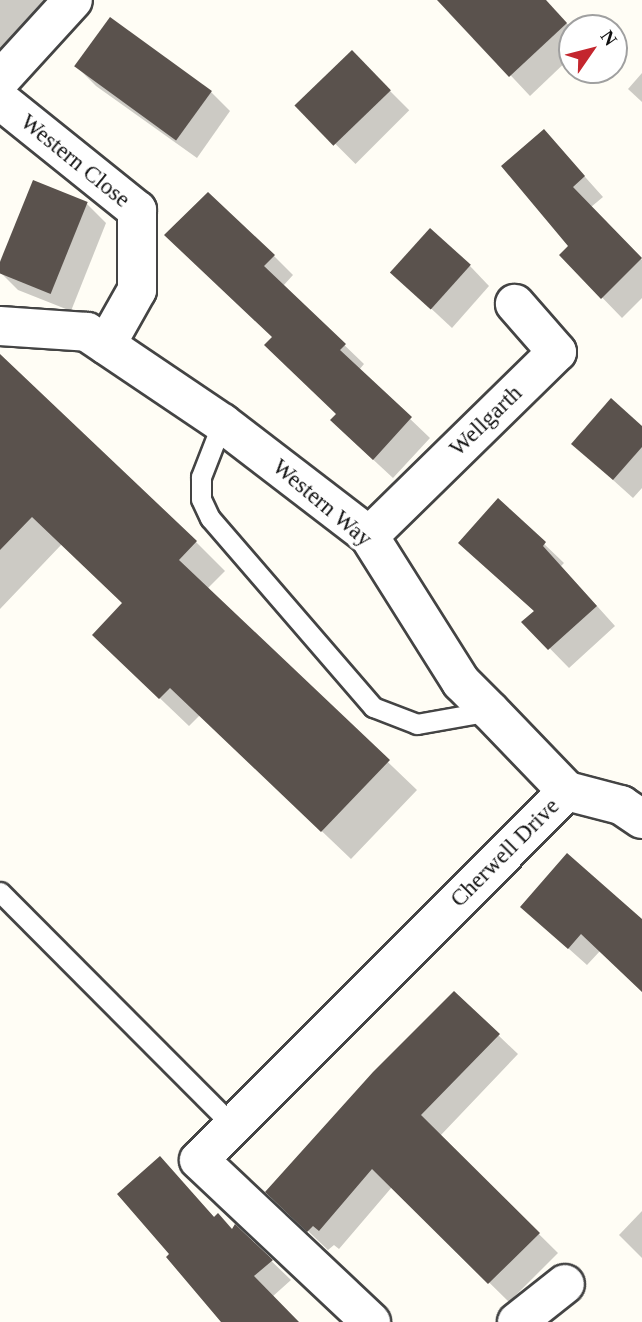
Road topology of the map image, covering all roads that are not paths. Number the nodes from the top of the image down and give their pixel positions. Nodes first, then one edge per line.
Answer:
1 (73, 0) edge
2 (0, 80) edge
3 (0, 100) edge
4 (515, 304) dead end
5 (0, 326) edge
6 (106, 345) junction
7 (222, 423) junction
8 (369, 536) junction
9 (490, 711) junction
10 (567, 791) junction
11 (642, 819) edge
12 (0, 892) edge
13 (233, 1126) junction
14 (565, 1284) dead end
15 (371, 1322) edge
16 (517, 1322) edge

1 - 2 street
3 - 6 street, Western Close
4 - 8 street, Wellgarth
5 - 6 street, Western Way
6 - 7 street, Western Way
7 - 8 street, Western Way
7 - 9 lane
8 - 9 street, Western Way
9 - 10 street, Western Way
10 - 11 street
10 - 13 street, Cherwell Drive
12 - 13 lane
13 - 15 street, Cherwell Drive
14 - 16 street

